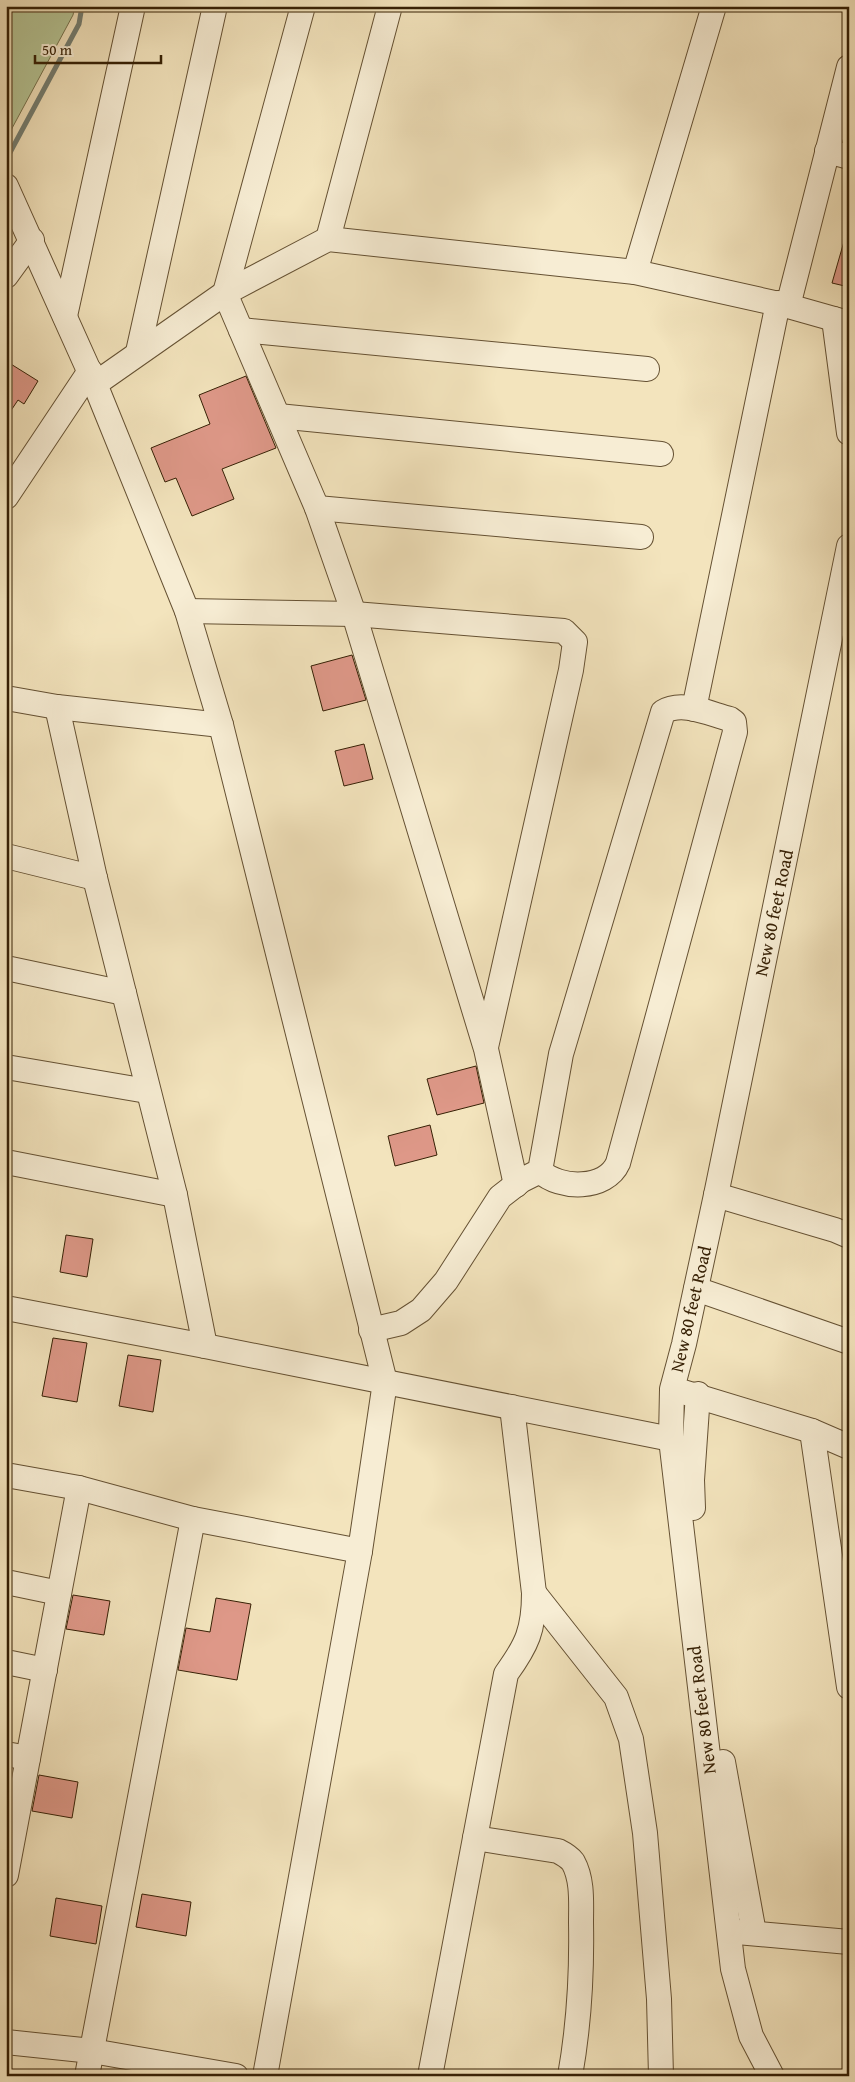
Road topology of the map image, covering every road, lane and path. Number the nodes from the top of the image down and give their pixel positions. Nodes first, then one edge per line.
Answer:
1 (133, 6) edge
2 (215, 6) edge
3 (302, 6) edge
4 (390, 6) edge
5 (714, 6) edge
6 (849, 67) edge
7 (838, 154) edge
8 (6, 186) edge
9 (328, 239) junction
10 (32, 240) junction
11 (635, 272) junction
12 (6, 276) edge
13 (225, 293) junction
14 (783, 304) junction
15 (65, 316) junction
16 (841, 321) edge
17 (241, 330) junction
18 (138, 352) junction
19 (647, 369) dead end
20 (93, 378) junction
21 (278, 416) junction
22 (849, 433) edge
23 (661, 454) dead end
24 (6, 497) edge
25 (317, 508) junction
26 (641, 537) dead end
27 (849, 546) edge
28 (187, 611) junction
29 (354, 614) junction
30 (6, 698) edge
31 (57, 707) junction
32 (694, 709) junction
33 (221, 725) junction
34 (6, 856) edge
35 (96, 878) junction
36 (6, 968) edge
37 (124, 993) junction
38 (486, 1049) junction
39 (6, 1067) edge
40 (147, 1090) junction
41 (6, 1162) edge
42 (540, 1171) junction
43 (516, 1185) junction
44 (716, 1195) junction
45 (175, 1196) junction
46 (849, 1236) edge
47 (696, 1290) junction
48 (6, 1308) edge
49 (372, 1330) junction
50 (849, 1342) edge
51 (205, 1346) junction
52 (384, 1382) junction
53 (672, 1389) junction
54 (698, 1394) junction
55 (512, 1407) junction
56 (812, 1431) junction
57 (671, 1438) junction
58 (849, 1447) edge
59 (6, 1475) edge
60 (79, 1488) junction
61 (193, 1519) junction
62 (360, 1551) junction
63 (6, 1582) edge
64 (59, 1593) junction
65 (534, 1593) junction
66 (6, 1662) edge
67 (45, 1670) junction
68 (849, 1688) edge
69 (17, 1756) edge
70 (475, 1838) junction
71 (9, 1842) edge
72 (6, 1875) edge
73 (728, 1932) junction
74 (754, 1933) junction
75 (849, 1942) edge
76 (6, 2042) edge
77 (92, 2050) junction
78 (87, 2076) edge
79 (236, 2076) edge
80 (265, 2076) edge
81 (430, 2076) edge
82 (570, 2076) edge
83 (661, 2076) edge
84 (772, 2076) edge

1 - 15 street
2 - 18 street
3 - 13 street
4 - 9 street
5 - 11 street
6 - 7 street
7 - 14 street
8 - 10 street
9 - 11 street
9 - 13 street
10 - 12 street
10 - 15 street
11 - 14 street
13 - 17 street
13 - 18 street
14 - 16 street
14 - 32 street
15 - 20 street
16 - 22 street
17 - 19 street
17 - 21 street
18 - 20 street
20 - 24 street
20 - 28 street
21 - 23 street
21 - 25 street
25 - 26 street
25 - 29 street
27 - 44 street, New 80 feet Road
28 - 29 street
28 - 33 street
29 - 38 street
29 - 38 street
30 - 31 street
31 - 33 street
31 - 35 street
32 - 42 street
32 - 42 street
33 - 49 street
34 - 35 street
35 - 37 street
36 - 37 street
37 - 40 street
38 - 43 street
39 - 40 street
40 - 45 street
41 - 45 street
42 - 43 street
43 - 49 street
44 - 46 street
44 - 47 street, New 80 feet Road
45 - 51 street
47 - 50 street
47 - 53 street, New 80 feet Road
48 - 51 street
49 - 52 street
51 - 52 street
52 - 55 street
52 - 62 street
53 - 54 street
53 - 57 street, New 80 feet Road
54 - 56 street
54 - 74 street
55 - 57 street
55 - 65 street
56 - 58 street
56 - 68 street
57 - 73 street, New 80 feet Road
59 - 60 street
60 - 61 street
60 - 64 street
61 - 62 street
61 - 77 street
62 - 80 street
63 - 64 street
64 - 67 street
65 - 70 street
65 - 83 street
66 - 67 street
67 - 69 street
69 - 71 street
70 - 81 street
70 - 82 street
71 - 72 street
73 - 74 street
73 - 84 street, New 80 feet Road
74 - 75 street
76 - 77 street
77 - 78 street
77 - 79 street

